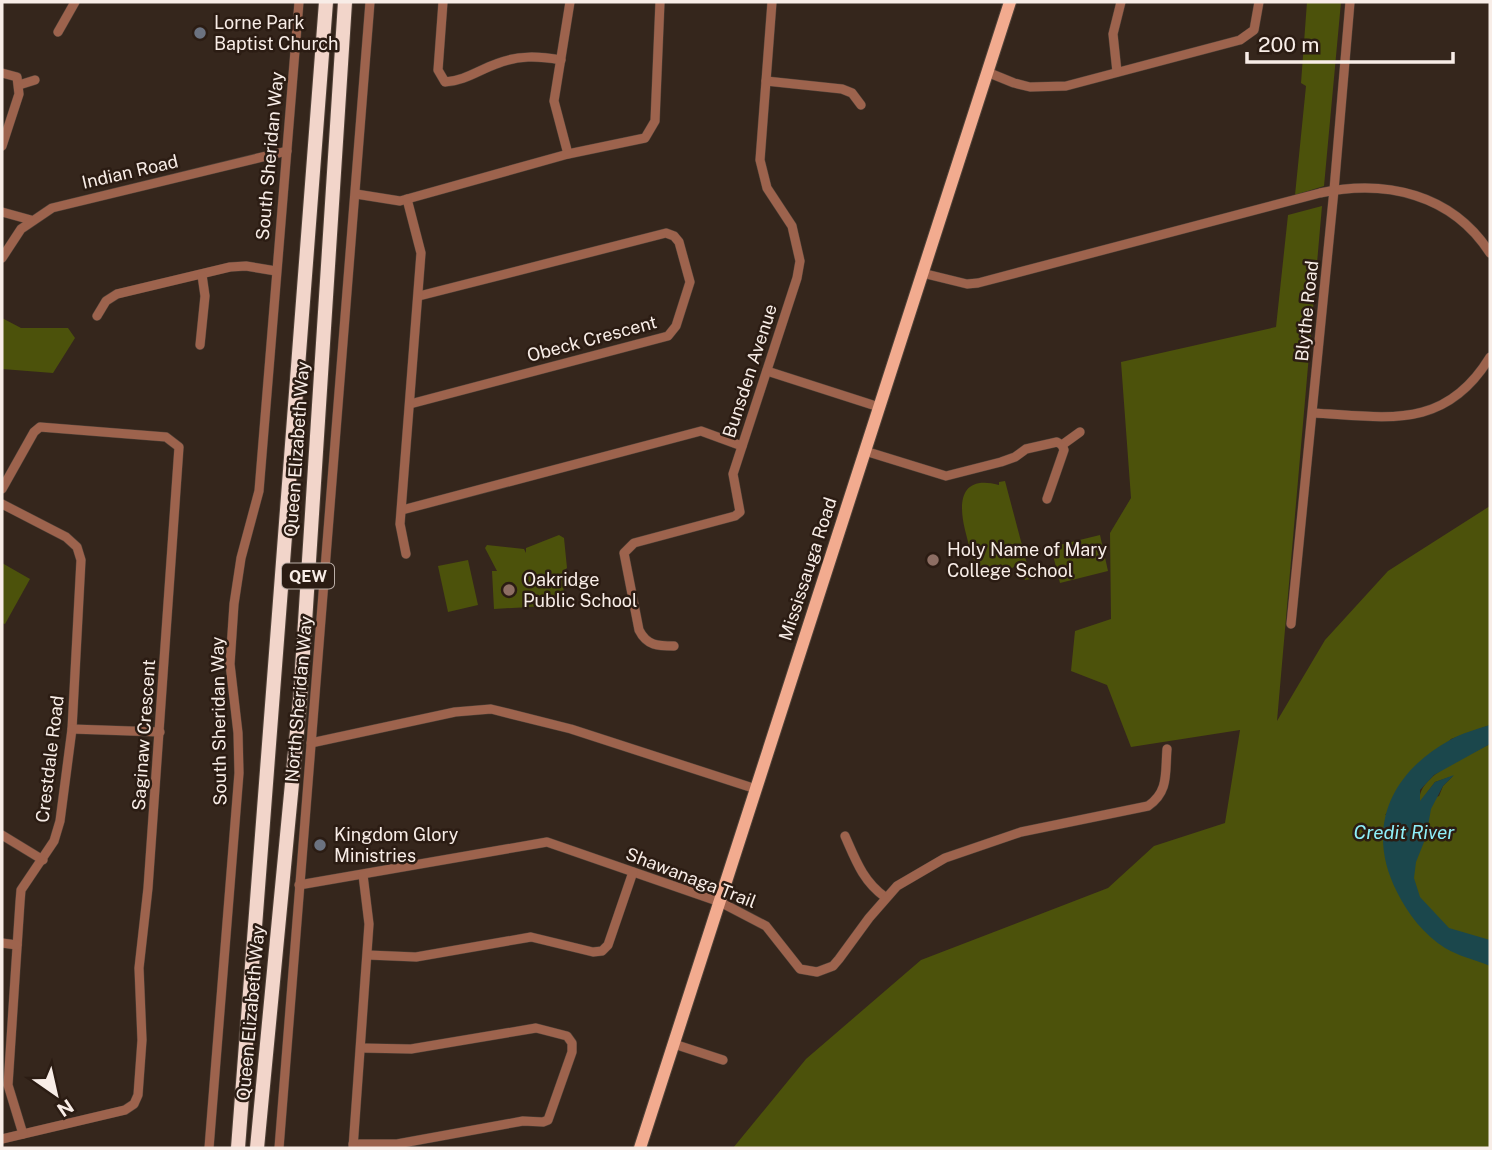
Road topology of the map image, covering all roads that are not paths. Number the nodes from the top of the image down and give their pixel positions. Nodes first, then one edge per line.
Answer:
1 (75, 2) edge
2 (299, 2) edge
3 (326, 2) edge
4 (345, 2) edge
5 (370, 2) edge
6 (443, 2) edge
7 (570, 2) edge
8 (660, 2) edge
9 (772, 2) edge
10 (1010, 2) edge
11 (1121, 2) edge
12 (1259, 2) edge
13 (1350, 2) edge
14 (58, 33) dead end
15 (561, 60) junction
16 (987, 72) junction
17 (1117, 72) junction
18 (2, 73) edge
19 (35, 80) dead end
20 (766, 81) junction
21 (19, 85) junction
22 (860, 104) dead end
23 (2, 146) edge
24 (287, 151) junction
25 (568, 154) junction
26 (1334, 190) junction
27 (356, 194) junction
28 (407, 199) junction
29 (2, 212) edge
30 (31, 220) junction
31 (1490, 253) edge
32 (2, 258) edge
33 (276, 271) junction
34 (922, 273) junction
35 (202, 275) junction
36 (419, 296) junction
37 (97, 316) dead end
38 (200, 345) dead end
39 (1490, 358) edge
40 (767, 371) junction
41 (410, 404) junction
42 (879, 407) junction
43 (1312, 413) junction
44 (1080, 432) dead end
45 (1062, 445) junction
46 (742, 446) junction
47 (865, 451) junction
48 (2, 489) edge
49 (1047, 499) dead end
50 (2, 504) edge
51 (402, 510) junction
52 (406, 554) dead end
53 (1291, 624) dead end
54 (674, 646) dead end
55 (72, 729) junction
56 (160, 732) junction
57 (311, 743) junction
58 (1167, 749) dead end
59 (756, 789) junction
60 (2, 835) edge
61 (845, 836) dead end
62 (43, 860) junction
63 (633, 872) junction
64 (363, 875) junction
65 (299, 885) junction
66 (885, 897) junction
67 (720, 902) junction
68 (2, 943) edge
69 (17, 945) junction
70 (368, 955) junction
71 (7, 1025) edge
72 (674, 1044) junction
73 (361, 1048) junction
74 (723, 1060) dead end
75 (23, 1134) junction
76 (2, 1139) edge
77 (353, 1146) edge
78 (209, 1148) edge
79 (237, 1148) edge
80 (257, 1148) edge
81 (279, 1148) edge
82 (640, 1148) edge

1 - 14 street
2 - 24 street, South Sheridan Way
3 - 79 highway, Queen Elizabeth Way / QEW
4 - 80 highway, Queen Elizabeth Way / QEW
5 - 27 street, North Sheridan Way
6 - 15 street
7 - 15 street
8 - 25 street
9 - 20 street, Bunsden Avenue
10 - 16 main road, Mississauga Road
11 - 17 street
12 - 17 street
13 - 26 street, Blythe Road
15 - 25 street
16 - 17 street
16 - 34 main road, Mississauga Road
18 - 21 street
19 - 21 street
20 - 22 street
20 - 40 street, Bunsden Avenue
21 - 23 street
24 - 30 street, Indian Road
24 - 33 street, South Sheridan Way
25 - 28 street
26 - 31 street
26 - 34 street
26 - 43 street, Blythe Road
27 - 28 street
27 - 57 street, North Sheridan Way
28 - 36 street
29 - 30 street
30 - 32 street, Indian Road
33 - 35 street
33 - 78 street, South Sheridan Way
34 - 42 main road, Mississauga Road
35 - 37 street
35 - 38 street
36 - 41 street
36 - 41 street, Obeck Crescent
39 - 43 street
40 - 42 street
40 - 46 street, Bunsden Avenue
41 - 51 street
42 - 47 main road, Mississauga Road
43 - 53 street, Blythe Road
44 - 45 street
45 - 47 street
45 - 49 street
46 - 51 street
46 - 54 street, Bunsden Avenue
47 - 59 main road, Mississauga Road
48 - 56 street, Saginaw Crescent
50 - 55 street, Crestdale Road
51 - 52 street
55 - 56 street
55 - 62 street, Crestdale Road
56 - 75 street, Saginaw Crescent
57 - 59 street
57 - 65 street, North Sheridan Way
58 - 66 street, Shawanaga Trail
59 - 67 main road, Mississauga Road
60 - 62 street
61 - 66 street
62 - 69 street, Crestdale Road
63 - 64 street, Shawanaga Trail
63 - 67 street, Shawanaga Trail
63 - 70 street
64 - 65 street, Shawanaga Trail
64 - 70 street
65 - 81 street, North Sheridan Way
66 - 67 street, Shawanaga Trail
67 - 72 main road, Mississauga Road
68 - 69 street
69 - 71 street, Crestdale Road
70 - 73 street
71 - 75 street, Crestdale Road
72 - 74 street
72 - 82 main road, Mississauga Road
73 - 77 street
73 - 77 street
75 - 76 street, Saginaw Crescent

